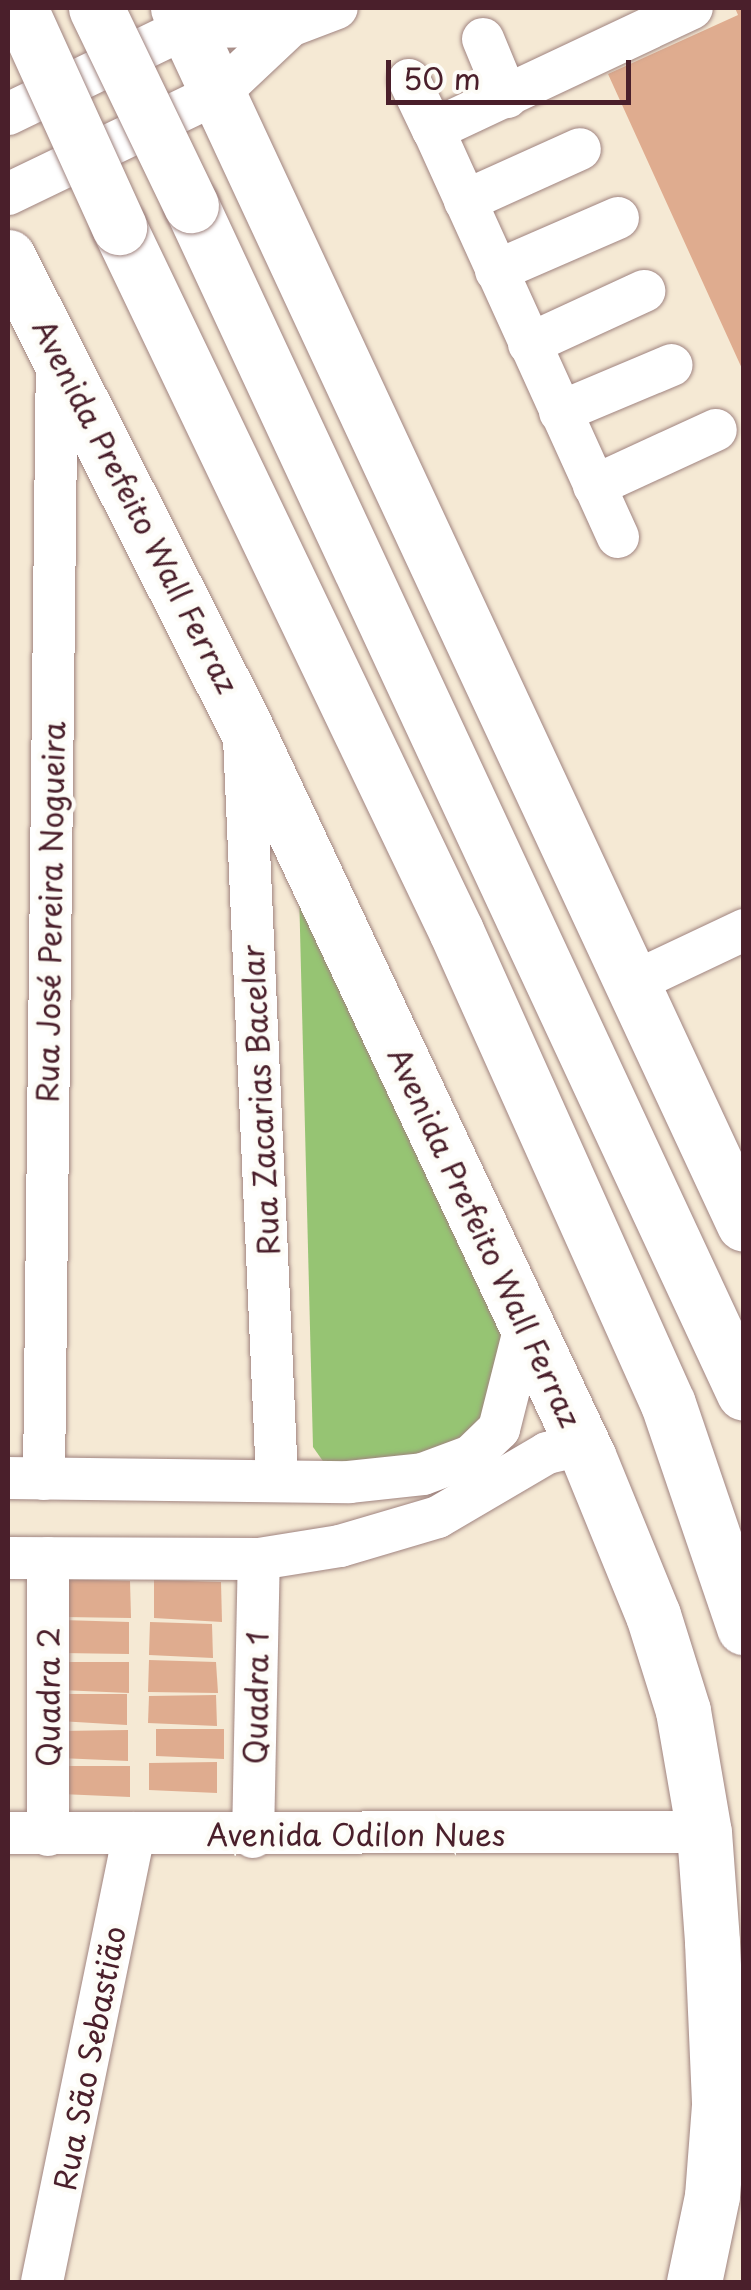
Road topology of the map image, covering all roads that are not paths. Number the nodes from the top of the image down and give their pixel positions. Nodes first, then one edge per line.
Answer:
1 (96, 8) edge
2 (337, 8) edge
3 (692, 8) edge
4 (22, 11) edge
5 (183, 17) edge
6 (636, 21) edge
7 (290, 26) junction
8 (484, 39) dead end
9 (409, 80) dead end
10 (220, 92) junction
11 (507, 97) junction
12 (8, 114) edge
13 (433, 130) junction
14 (580, 149) dead end
15 (8, 194) edge
16 (465, 201) junction
17 (618, 218) dead end
18 (496, 272) junction
19 (13, 276) edge
20 (644, 291) dead end
21 (529, 344) junction
22 (57, 345) junction
23 (672, 365) dead end
24 (560, 412) junction
25 (716, 430) dead end
26 (594, 486) junction
27 (618, 537) dead end
28 (243, 722) junction
29 (744, 930) edge
30 (634, 982) junction
31 (744, 1224) edge
32 (526, 1322) junction
33 (744, 1393) edge
34 (588, 1456) junction
35 (277, 1478) junction
36 (26, 1479) edge
37 (349, 1482) junction
38 (340, 1546) junction
39 (28, 1558) edge
40 (259, 1559) junction
41 (744, 1627) edge
42 (704, 1832) junction
43 (134, 1833) junction
44 (28, 1834) edge
45 (253, 1837) junction
46 (42, 2282) edge
47 (694, 2282) edge

1 - 33 main road, bridge
2 - 7 street
3 - 6 street
4 - 41 main road, bridge
5 - 7 street
5 - 10 main road
5 - 12 street
6 - 11 street
7 - 10 street
8 - 11 street
9 - 13 street
10 - 15 street
10 - 30 main road
11 - 13 street
13 - 16 street
14 - 16 street
16 - 18 street
17 - 18 street
18 - 21 street
19 - 22 main road, Avenida Prefeito Wall Ferraz
20 - 21 street
21 - 24 street
22 - 28 main road, Avenida Prefeito Wall Ferraz
22 - 36 street, Rua José Pereira Nogueira
23 - 24 street
24 - 26 street
25 - 26 street
26 - 27 street
28 - 32 main road, Avenida Prefeito Wall Ferraz
28 - 35 street, Rua Zacarias Bacelar
29 - 30 street
30 - 31 main road
32 - 34 main road, Avenida Prefeito Wall Ferraz
32 - 37 street
34 - 38 street
34 - 42 main road, Avenida Prefeito Wall Ferraz
35 - 36 street
35 - 37 street
37 - 38 street
38 - 40 street
39 - 40 street
39 - 44 street, Quadra 2
40 - 45 street, Quadra 1
42 - 45 street, Avenida Odilon Nues
42 - 47 main road, Avenida Prefeito Wall Ferraz
43 - 44 street, Avenida Odilon Nues
43 - 45 street, Avenida Odilon Nues
43 - 46 street, Rua São Sebastião

